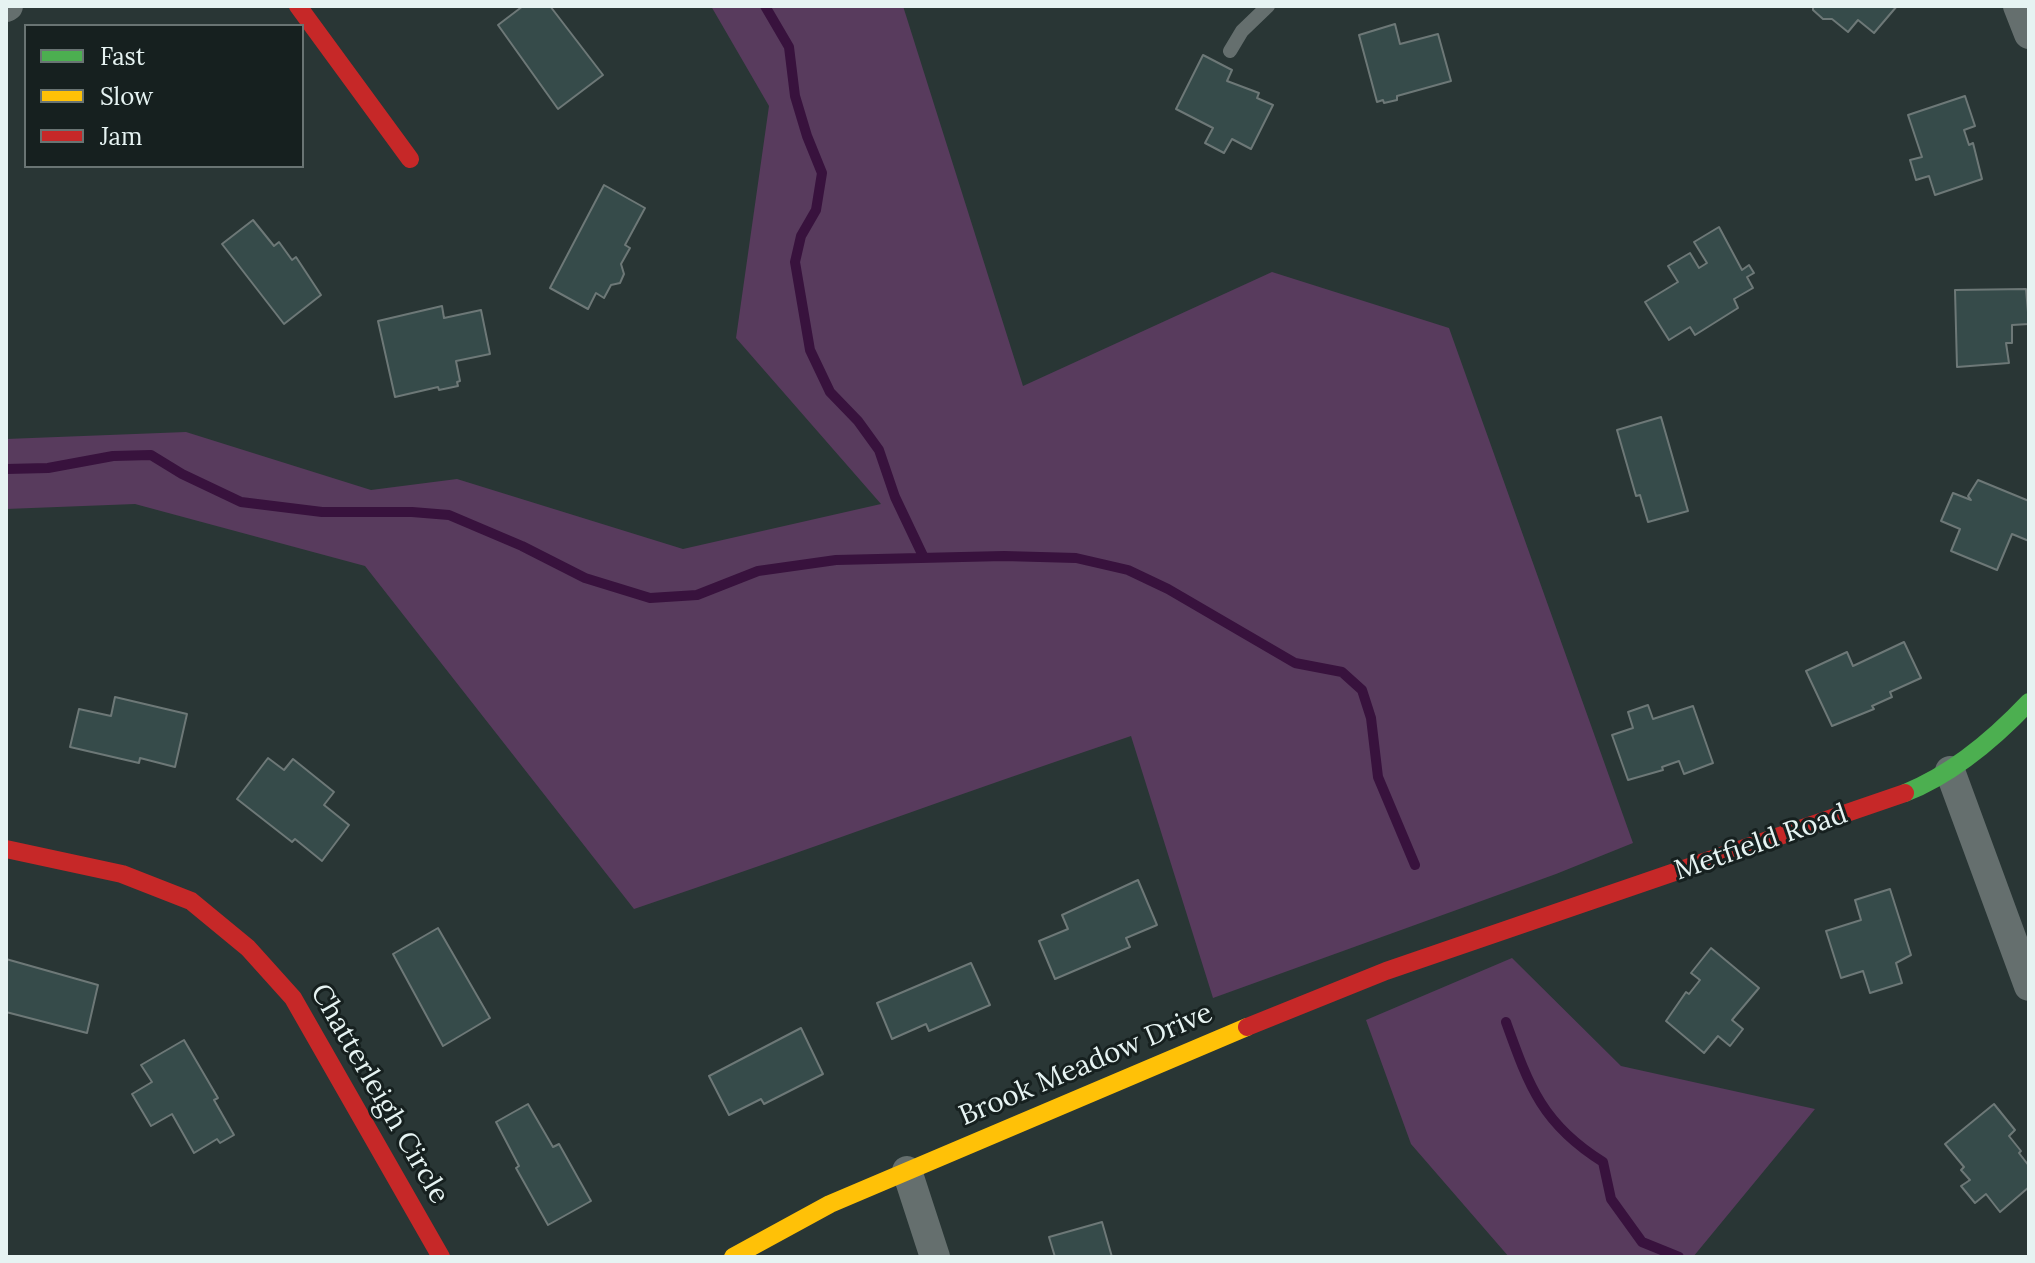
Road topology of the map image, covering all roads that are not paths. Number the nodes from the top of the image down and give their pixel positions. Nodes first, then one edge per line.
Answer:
1 (298, 6) edge
2 (1268, 6) edge
3 (2018, 6) edge
4 (2029, 34) edge
5 (1230, 51) dead end
6 (410, 159) dead end
7 (2029, 702) edge
8 (1950, 771) junction
9 (6, 849) edge
10 (1469, 943) joint
11 (2029, 986) edge
12 (907, 1171) junction
13 (441, 1257) edge
14 (733, 1257) edge
15 (935, 1257) edge

1 - 6 street
2 - 5 lane
3 - 4 street
7 - 8 street, Metfield Road
8 - 10 street, Metfield Road
8 - 11 street
9 - 13 street, Chatterleigh Circle
10 - 12 street, Brook Meadow Drive
12 - 14 street, Brook Meadow Drive
12 - 15 street

